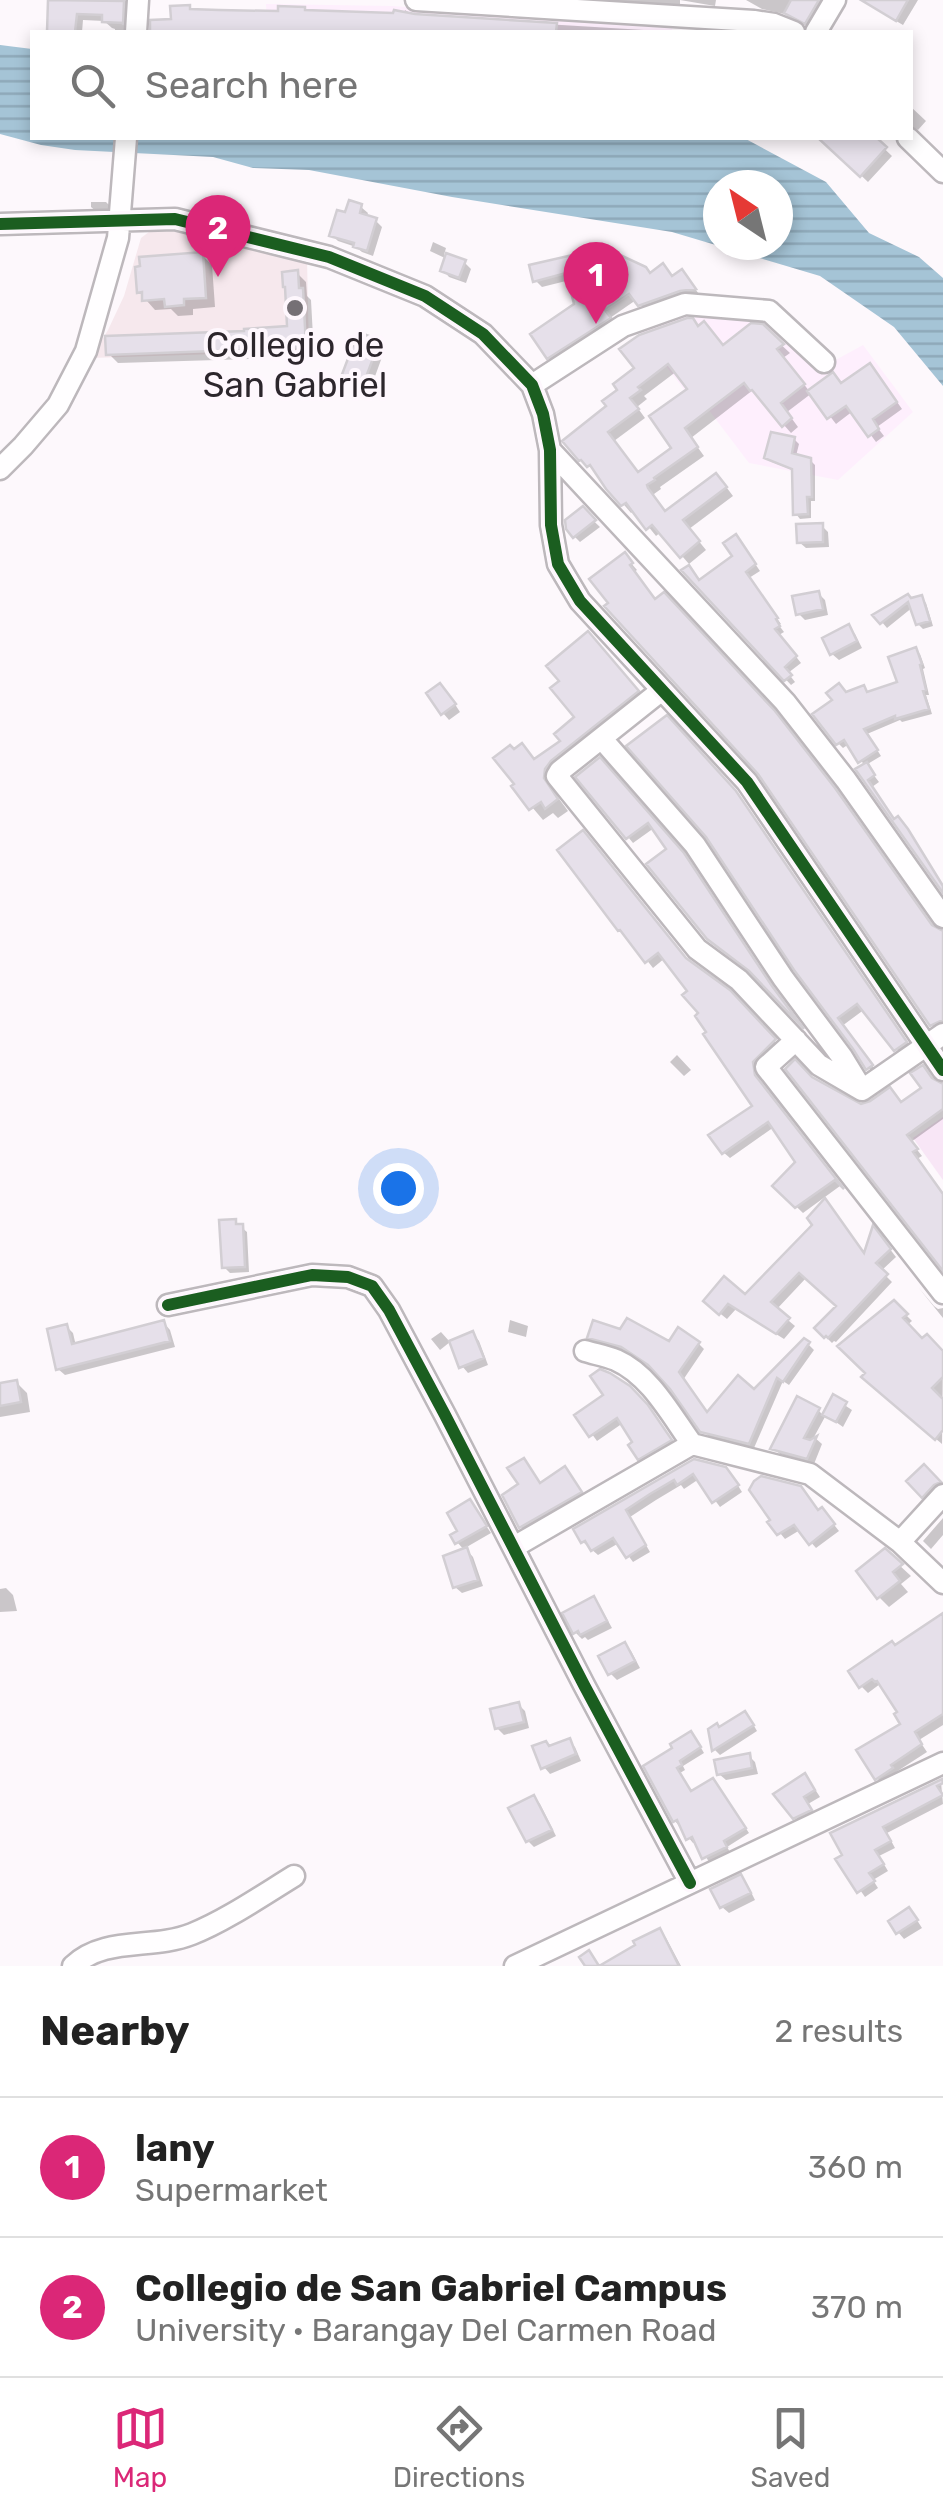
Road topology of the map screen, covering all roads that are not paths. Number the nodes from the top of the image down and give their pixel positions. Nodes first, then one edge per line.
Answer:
1 (138, 0) edge
2 (416, 0) edge
3 (836, 0) edge
4 (580, 6) edge
5 (674, 8) edge
6 (136, 30) edge
7 (789, 30) edge
8 (817, 30) edge
9 (126, 140) edge
10 (910, 140) edge
11 (943, 172) edge
12 (120, 220) junction
13 (0, 224) edge
14 (824, 362) dead end
15 (532, 384) junction
16 (550, 450) junction
17 (0, 470) edge
18 (662, 690) junction
19 (602, 739) junction
20 (943, 917) edge
21 (796, 1040) junction
22 (935, 1040) edge
23 (943, 1070) edge
24 (862, 1090) junction
25 (943, 1293) edge
26 (168, 1304) dead end
27 (585, 1351) dead end
28 (692, 1444) junction
29 (943, 1495) edge
30 (900, 1542) junction
31 (514, 1547) junction
32 (943, 1584) edge
33 (943, 1763) edge
34 (294, 1876) dead end
35 (690, 1883) junction
36 (72, 1966) edge
37 (515, 1966) edge

1 - 6 street
2 - 4 street
3 - 8 street
4 - 5 street
5 - 7 street
9 - 12 street
10 - 11 street
12 - 13 street
12 - 15 street
12 - 17 street
14 - 15 street
15 - 16 street
16 - 18 street
16 - 20 street
18 - 19 street
18 - 22 street
19 - 21 street
19 - 24 street
21 - 24 street
21 - 25 street
22 - 23 street
22 - 24 street
26 - 31 street
27 - 28 street
28 - 30 street
28 - 31 street
29 - 30 street
30 - 32 street
31 - 35 street
33 - 35 street
34 - 36 street
35 - 37 street

